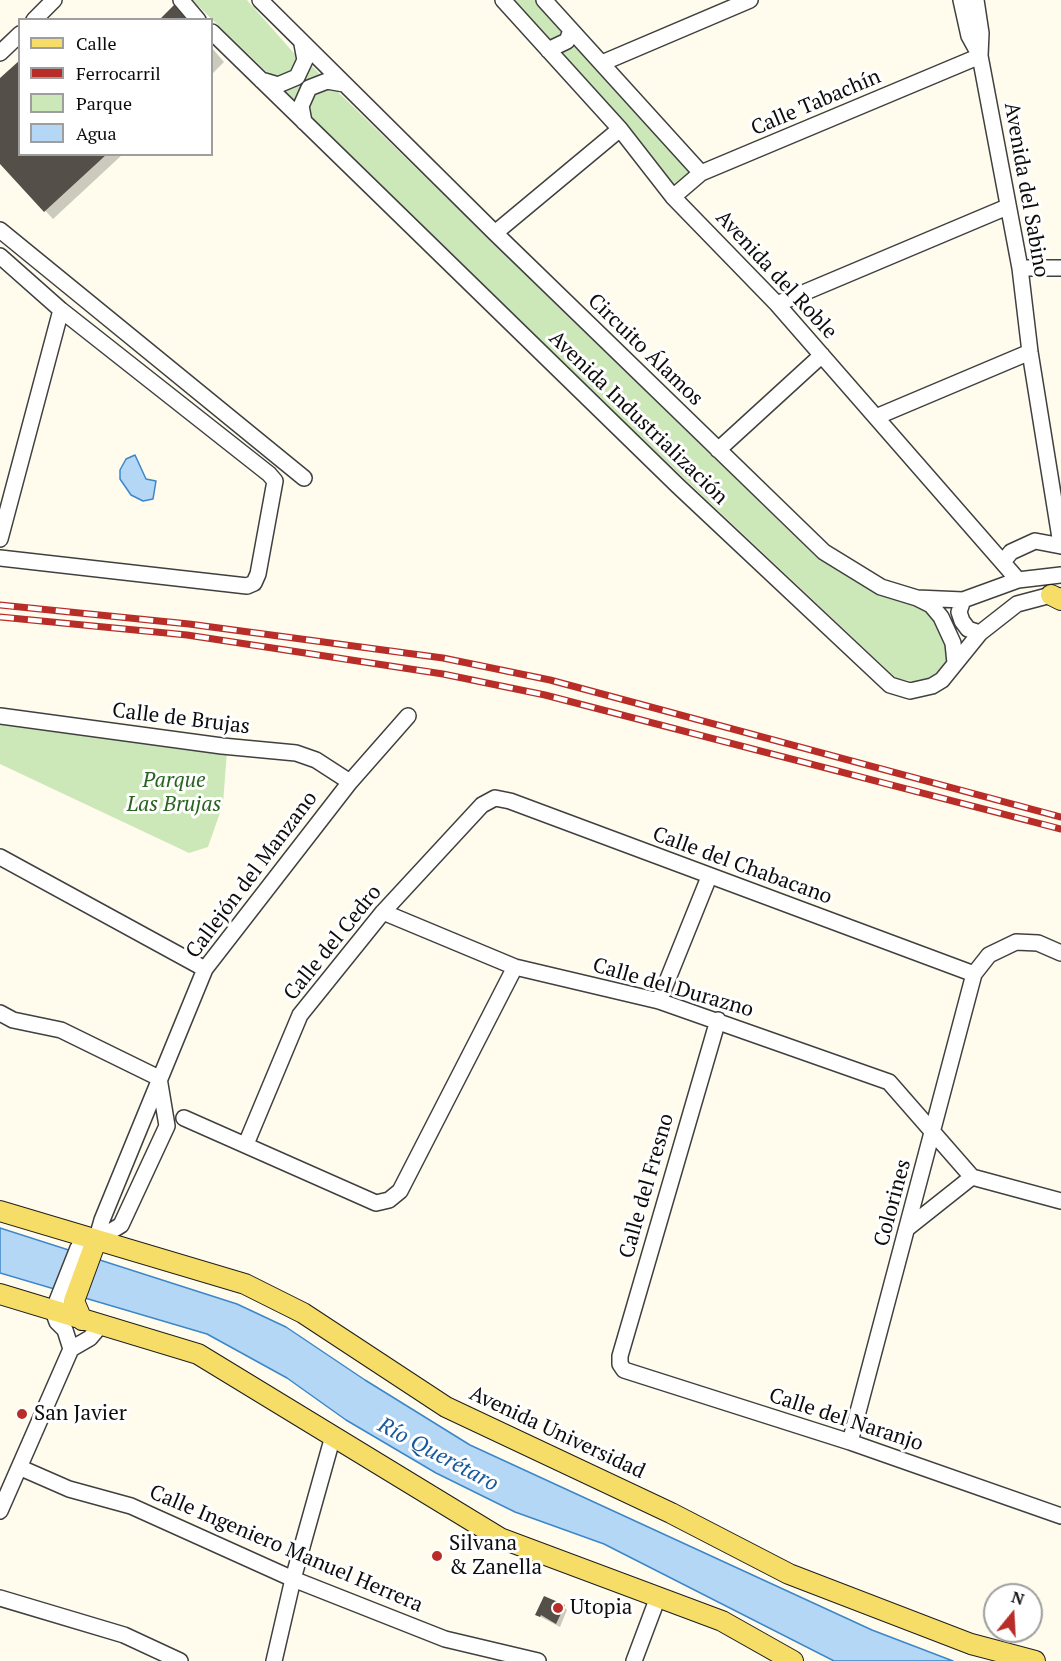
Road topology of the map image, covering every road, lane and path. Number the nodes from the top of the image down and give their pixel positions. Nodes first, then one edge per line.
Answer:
1 (54, 0) edge
2 (181, 0) edge
3 (260, 0) edge
4 (503, 0) edge
5 (544, 0) edge
6 (750, 0) edge
7 (962, 0) edge
8 (976, 0) edge
9 (36, 18) edge
10 (196, 18) edge
11 (570, 30) junction
12 (213, 33) edge
13 (18, 36) edge
14 (302, 44) junction
15 (548, 50) junction
16 (0, 53) edge
17 (980, 57) junction
18 (602, 63) junction
19 (261, 80) junction
20 (344, 84) junction
21 (304, 122) junction
22 (620, 129) junction
23 (701, 174) junction
24 (673, 197) junction
25 (1007, 207) junction
26 (0, 230) edge
27 (495, 234) junction
28 (0, 256) edge
29 (1020, 268) junction
30 (1061, 268) edge
31 (777, 304) junction
32 (61, 310) junction
33 (1030, 352) junction
34 (822, 355) junction
35 (876, 417) junction
36 (718, 450) junction
37 (304, 478) dead end
38 (0, 539) edge
39 (1061, 545) edge
40 (0, 558) edge
41 (1004, 562) junction
42 (1061, 575) edge
43 (1018, 580) junction
44 (1058, 597) edge
45 (917, 598) junction
46 (963, 600) junction
47 (980, 633) junction
48 (955, 663) junction
49 (0, 716) edge
50 (408, 716) dead end
51 (350, 782) junction
52 (495, 798) joint
53 (0, 857) edge
54 (709, 877) junction
55 (383, 912) junction
56 (1061, 953) edge
57 (515, 967) junction
58 (205, 969) junction
59 (974, 974) junction
60 (659, 1001) junction
61 (0, 1013) edge
62 (718, 1020) junction
63 (159, 1078) junction
64 (184, 1118) dead end
65 (934, 1131) junction
66 (246, 1144) junction
67 (972, 1176) junction
68 (1061, 1200) edge
69 (0, 1211) edge
70 (909, 1227) junction
71 (82, 1246) junction
72 (0, 1294) edge
73 (62, 1301) junction
74 (101, 1325) junction
75 (71, 1349) junction
76 (620, 1364) joint
77 (333, 1436) junction
78 (850, 1442) junction
79 (21, 1467) junction
80 (0, 1512) edge
81 (1061, 1516) edge
82 (293, 1579) junction
83 (0, 1598) edge
84 (658, 1598) junction
85 (180, 1661) edge
86 (274, 1661) edge
87 (538, 1661) edge
88 (634, 1661) edge
89 (792, 1661) edge
90 (1035, 1661) edge

1 - 9 street
2 - 10 street
3 - 14 street, Circuito Álamos
4 - 15 street, Avenida del Roble
5 - 11 street
6 - 18 street
7 - 17 street, Avenida del Sabino
8 - 17 street, Avenida del Sabino
11 - 15 street
11 - 18 street
12 - 19 street, Avenida Industrialización
13 - 16 street
14 - 19 street
14 - 20 street, Circuito Álamos
15 - 22 street, Avenida del Roble
17 - 23 street, Calle Tabachín
17 - 25 street, Avenida del Sabino
18 - 23 street
19 - 21 street, Avenida Industrialización
20 - 21 street
20 - 27 street, Circuito Álamos
21 - 48 street, Avenida Industrialización
22 - 24 street, Avenida del Roble
22 - 27 street
23 - 24 street, Calle Tabachín
24 - 31 street, Avenida del Roble
25 - 29 street, Avenida del Sabino
25 - 31 street
26 - 37 street
27 - 36 street, Circuito Álamos
28 - 32 street
29 - 30 street
29 - 33 street, Avenida del Sabino
31 - 34 street, Avenida del Roble
32 - 38 street
32 - 40 street
33 - 35 street
33 - 39 street, Avenida del Sabino
34 - 35 street, Avenida del Roble
34 - 36 street
35 - 41 street, Avenida del Roble
36 - 45 street, Circuito Álamos
39 - 41 street
41 - 43 street, Avenida del Roble
42 - 43 street, Circuito Álamos
43 - 46 street, Circuito Álamos
44 - 47 street, Avenida Industrialización
45 - 46 street, Circuito Álamos
45 - 48 street
46 - 47 street
47 - 48 street, Avenida Industrialización
49 - 51 street, Calle de Brujas
50 - 51 street, Callejón del Manzano
51 - 58 street, Callejón del Manzano
52 - 54 street, Calle del Chabacano
52 - 55 street, Calle del Cedro
53 - 58 street
54 - 59 street, Calle del Chabacano
54 - 60 street
55 - 57 street, Calle del Durazno
55 - 66 street, Calle del Cedro
56 - 59 street
57 - 60 street, Calle del Durazno
57 - 66 street
58 - 63 street, Callejón del Manzano
59 - 65 street, Colorines
60 - 62 street, Calle del Durazno
61 - 63 street
62 - 65 street, Calle del Durazno
62 - 76 street, Calle del Fresno
63 - 71 street, Callejón del Manzano
63 - 71 street
64 - 66 street
65 - 67 street, Calle del Durazno
65 - 70 street, Colorines
67 - 68 street
67 - 70 street
69 - 71 main road, Avenida Universidad
70 - 78 street, Colorines
71 - 73 main road
71 - 90 main road, Avenida Universidad
72 - 73 main road
73 - 74 main road
73 - 75 street
74 - 75 street
74 - 77 main road
75 - 79 street
76 - 78 street, Calle del Naranjo
77 - 82 street
77 - 84 main road
78 - 81 street, Calle del Naranjo
79 - 80 street
79 - 82 street, Calle Ingeniero Manuel Herrera
82 - 86 street
82 - 87 street, Calle Ingeniero Manuel Herrera
83 - 85 street
84 - 88 street
84 - 89 main road

